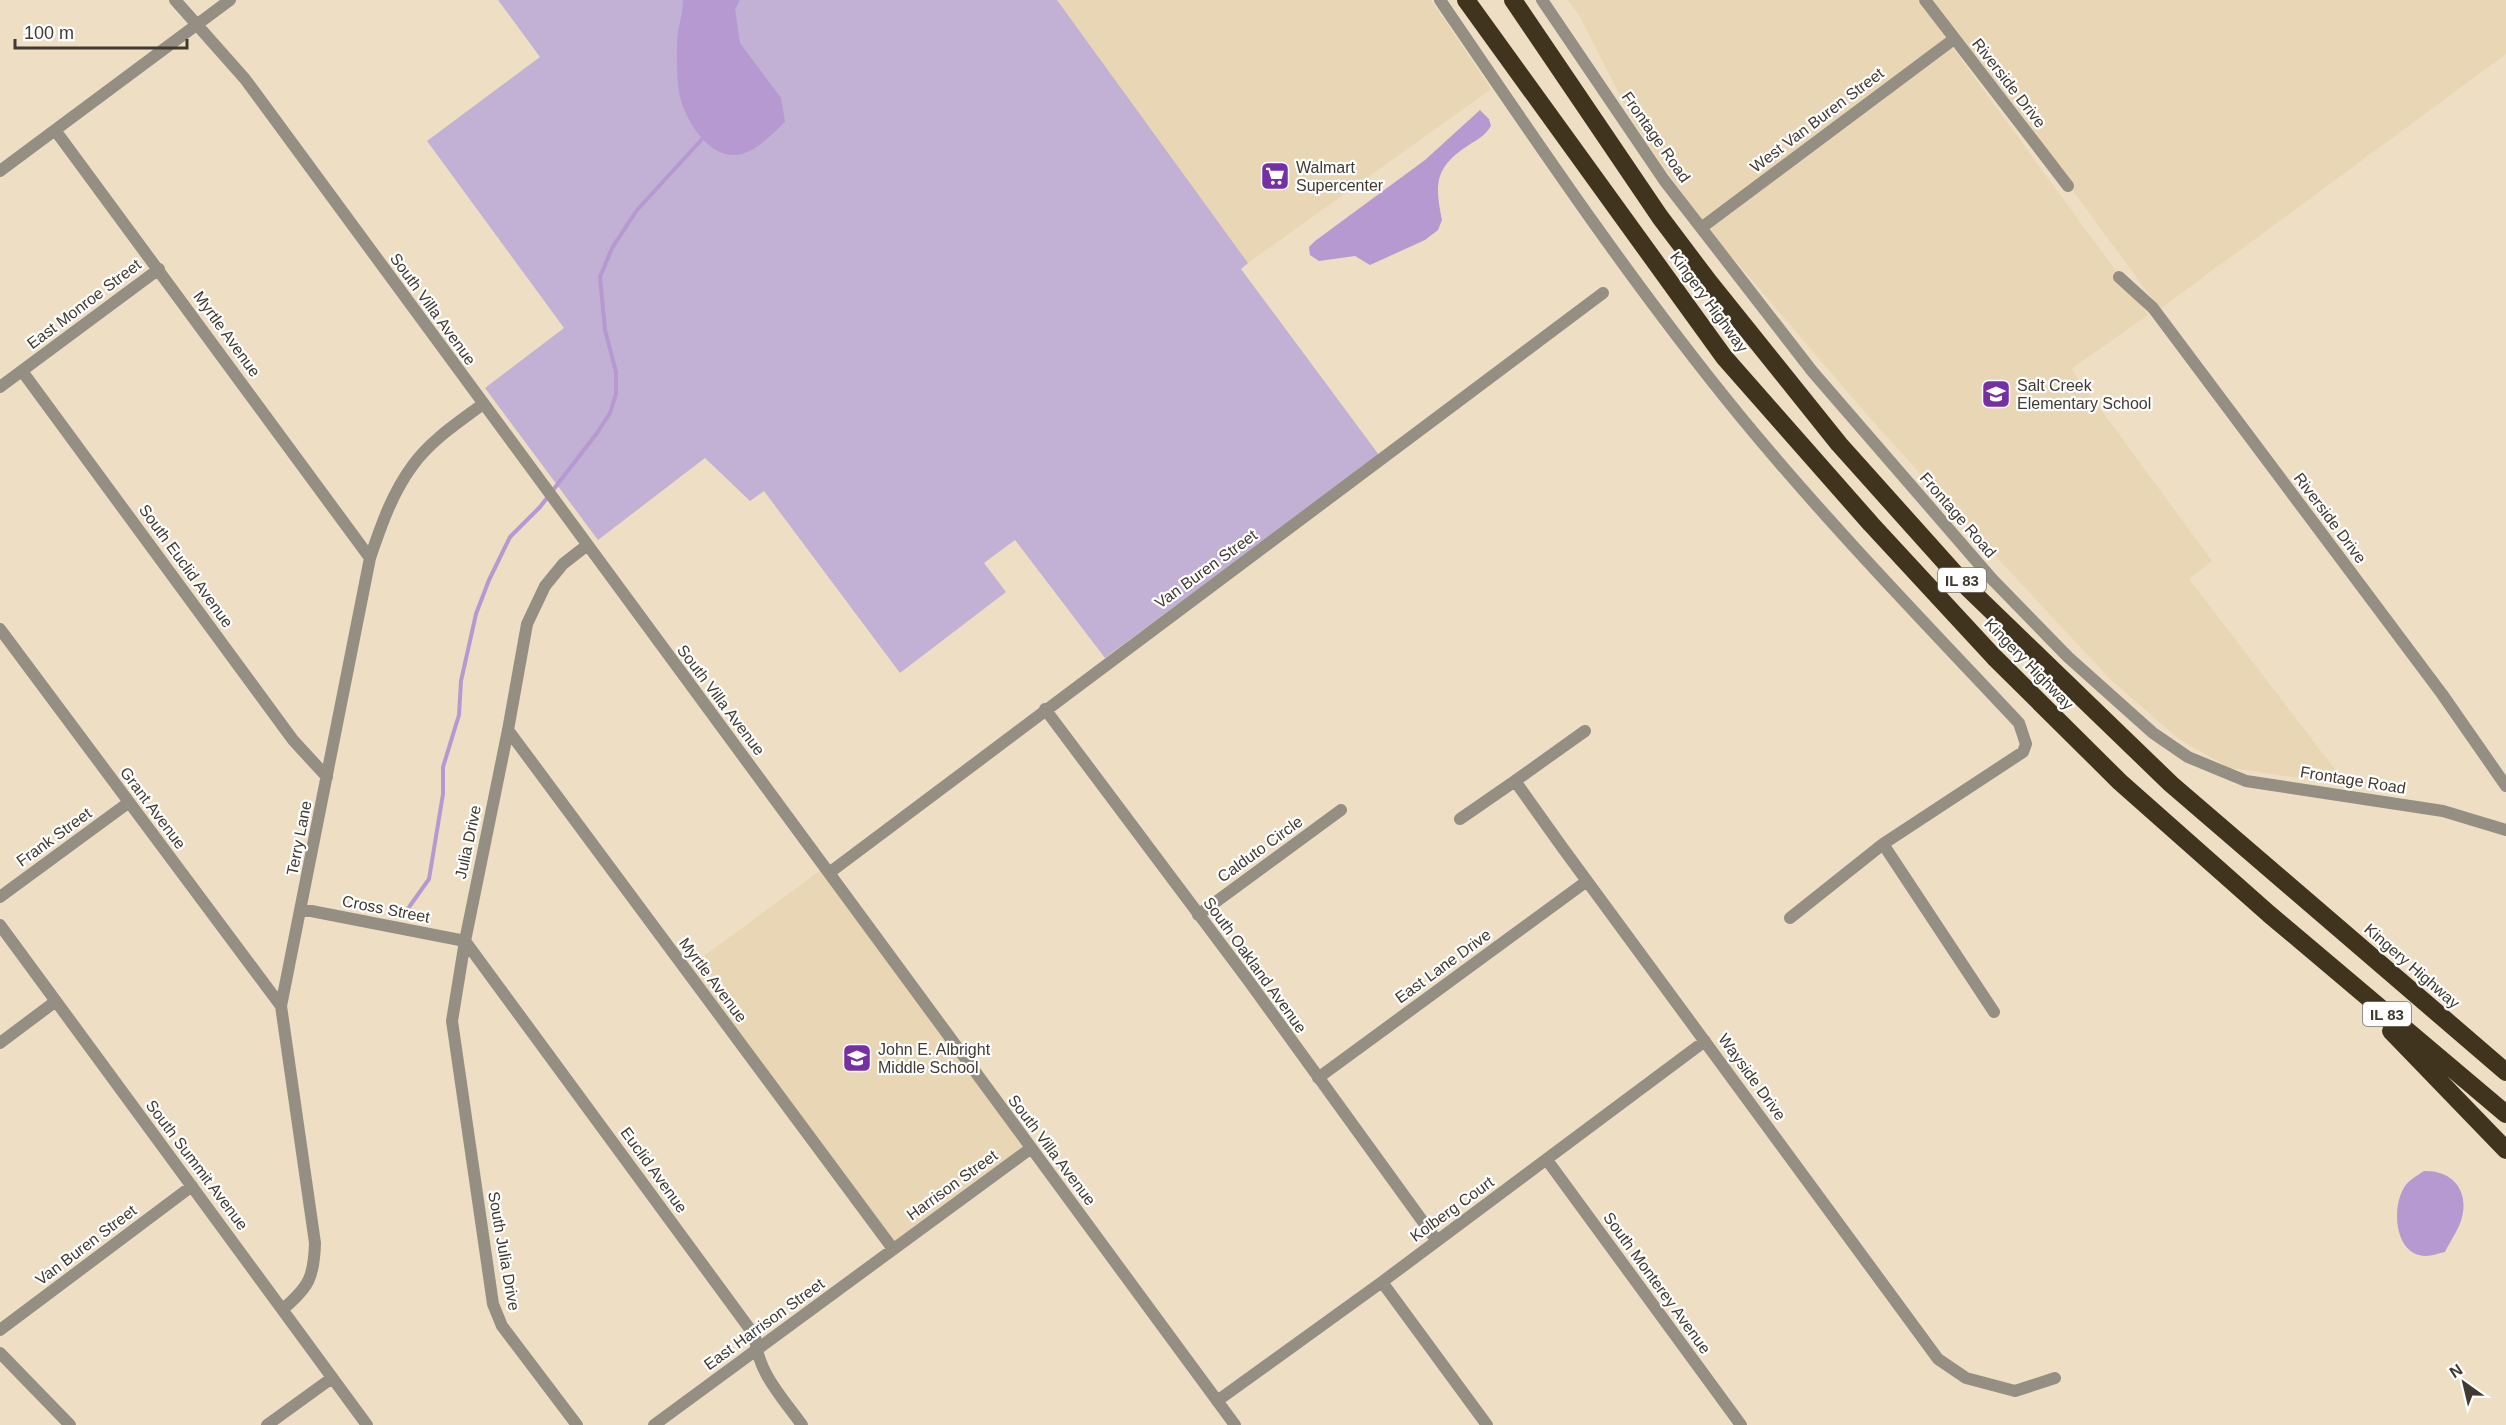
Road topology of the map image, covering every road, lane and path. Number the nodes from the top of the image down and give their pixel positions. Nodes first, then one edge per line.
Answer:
1 (175, 0) edge
2 (230, 0) edge
3 (1440, 0) edge
4 (1466, 0) edge
5 (1513, 0) edge
6 (1542, 0) edge
7 (1925, 0) edge
8 (197, 24) junction
9 (1954, 39) junction
10 (55, 130) junction
11 (0, 171) edge
12 (2068, 186) dead end
13 (1701, 228) junction
14 (159, 269) junction
15 (2119, 277) dead end
16 (1603, 293) dead end
17 (22, 371) junction
18 (0, 387) edge
19 (483, 404) junction
20 (586, 546) junction
21 (370, 558) junction
22 (0, 629) edge
23 (1045, 709) junction
24 (508, 730) junction
25 (1585, 731) dead end
26 (327, 777) junction
27 (1515, 781) junction
28 (2506, 786) edge
29 (128, 803) junction
30 (1341, 810) dead end
31 (1460, 819) dead end
32 (2506, 830) edge
33 (1883, 844) junction
34 (829, 873) junction
35 (1587, 880) junction
36 (0, 897) edge
37 (302, 909) junction
38 (2269, 914) junction
39 (1198, 915) junction
40 (1790, 918) dead end
41 (0, 925) edge
42 (465, 941) junction
43 (2414, 995) junction
44 (56, 1001) junction
45 (281, 1006) junction
46 (1994, 1012) dead end
47 (1705, 1041) junction
48 (0, 1043) edge
49 (2506, 1056) edge
50 (2506, 1072) edge
51 (1318, 1078) junction
52 (2506, 1114) edge
53 (1030, 1149) junction
54 (2506, 1150) edge
55 (1547, 1160) junction
56 (473, 1167) joint
57 (192, 1186) junction
58 (1437, 1241) junction
59 (893, 1249) junction
60 (1382, 1282) junction
61 (284, 1309) junction
62 (0, 1330) edge
63 (756, 1351) junction
64 (0, 1353) edge
65 (332, 1377) junction
66 (2055, 1378) dead end
67 (1217, 1401) junction
68 (70, 1425) edge
69 (267, 1425) edge
70 (367, 1425) edge
71 (577, 1425) edge
72 (654, 1425) edge
73 (802, 1425) edge
74 (1235, 1425) edge
75 (1487, 1425) edge
76 (1741, 1425) edge

1 - 8 street, South Villa Avenue
2 - 8 street
3 - 33 street
4 - 38 highway, Kingery Highway / IL 83
5 - 43 highway, Kingery Highway / IL 83
6 - 13 street, Frontage Road
7 - 9 street, Riverside Drive
8 - 10 street
8 - 19 street, South Villa Avenue
9 - 12 street, Riverside Drive
9 - 13 street, West Van Buren Street
10 - 11 street
10 - 14 street, Myrtle Avenue
13 - 32 street, Frontage Road
14 - 17 street, East Monroe Street
14 - 21 street, Myrtle Avenue
15 - 28 street, Riverside Drive
16 - 23 street, Van Buren Street
17 - 18 street, East Monroe Street
17 - 26 street, South Euclid Avenue
19 - 20 street, South Villa Avenue
19 - 21 street, Terry Lane
20 - 24 street, Julia Drive
20 - 34 street, South Villa Avenue
21 - 26 street, Terry Lane
22 - 29 street, Grant Avenue
23 - 34 street, Van Buren Street
23 - 39 street, South Oakland Avenue
24 - 42 street, Julia Drive
24 - 59 street, Myrtle Avenue
25 - 27 street
26 - 37 street, Terry Lane
27 - 31 street
27 - 35 street, Wayside Drive
29 - 36 street, Frank Street
29 - 45 street, Grant Avenue
30 - 39 street, Calduto Circle
33 - 40 street
33 - 46 street
34 - 53 street, South Villa Avenue
35 - 47 street, Wayside Drive
35 - 51 street, East Lane Drive
37 - 42 street, Cross Street
37 - 45 street, Terry Lane
38 - 52 highway, Kingery Highway / IL 83
38 - 54 highway
39 - 51 street, South Oakland Avenue
41 - 44 street, South Summit Avenue
42 - 56 street, Julia Drive
42 - 63 street, Euclid Avenue
43 - 49 highway
43 - 50 highway, Kingery Highway / IL 83
44 - 48 street
44 - 57 street, South Summit Avenue
45 - 61 street, Terry Lane
47 - 55 street, Kolberg Court
47 - 66 street, Wayside Drive
51 - 58 street, South Oakland Avenue
53 - 59 street, Harrison Street
53 - 67 street, South Villa Avenue
55 - 58 street, Kolberg Court
55 - 76 street, South Monterey Avenue
56 - 71 street, South Julia Drive
57 - 61 street, South Summit Avenue
57 - 62 street, Van Buren Street
58 - 60 street, Kolberg Court
59 - 63 street, East Harrison Street
60 - 67 street, Kolberg Court
60 - 75 street
61 - 65 street, South Summit Avenue
63 - 72 street, East Harrison Street
63 - 73 street, Euclid Avenue
64 - 68 street
65 - 69 street
65 - 70 street, South Summit Avenue
67 - 74 street, South Villa Avenue

